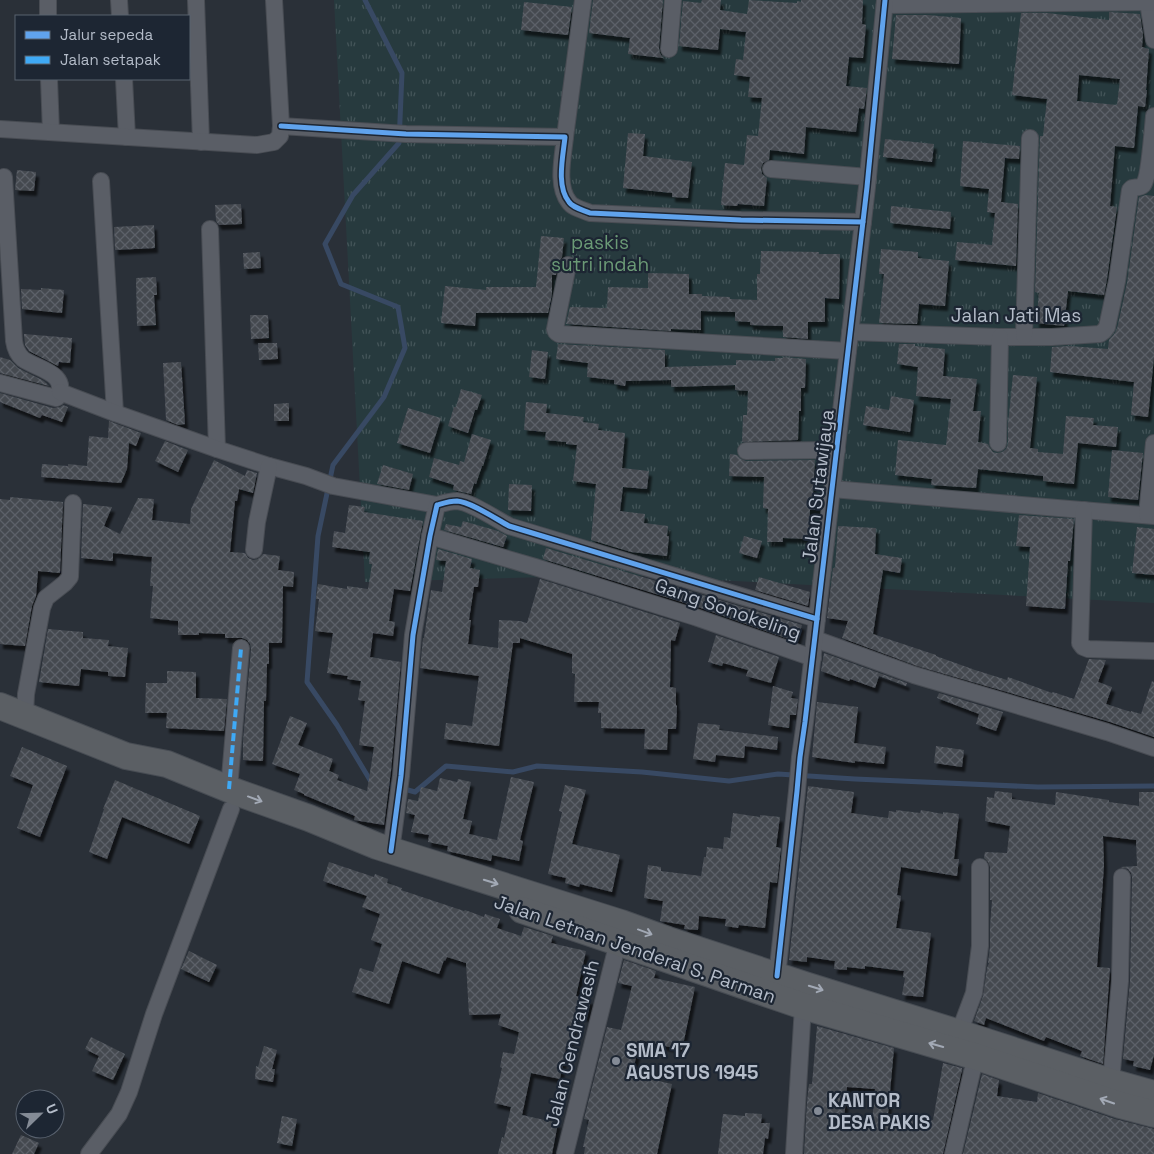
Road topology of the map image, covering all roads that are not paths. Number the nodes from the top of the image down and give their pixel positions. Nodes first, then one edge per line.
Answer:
1 (48, 0) edge
2 (119, 0) edge
3 (196, 0) edge
4 (274, 0) edge
5 (583, 0) edge
6 (673, 0) edge
7 (1072, 1) edge
8 (1151, 2) edge
9 (885, 3) edge
10 (48, 15) edge
11 (120, 15) edge
12 (1154, 40) edge
13 (669, 49) dead end
14 (50, 80) edge
15 (124, 80) edge
16 (1154, 116) edge
17 (281, 126) junction
18 (0, 128) edge
19 (51, 132) junction
20 (127, 137) junction
21 (565, 137) junction
22 (1030, 138) dead end
23 (201, 142) junction
24 (771, 169) dead end
25 (4, 177) dead end
26 (868, 177) junction
27 (101, 180) dead end
28 (863, 222) junction
29 (210, 228) dead end
30 (568, 265) dead end
31 (850, 332) junction
32 (1024, 336) junction
33 (1000, 337) junction
34 (848, 351) junction
35 (0, 383) edge
36 (60, 392) junction
37 (114, 413) junction
38 (998, 443) dead end
39 (1154, 443) edge
40 (217, 449) junction
41 (837, 450) junction
42 (746, 451) dead end
43 (269, 466) junction
44 (832, 489) junction
45 (73, 503) dead end
46 (437, 505) junction
47 (1084, 510) junction
48 (1150, 515) edge
49 (430, 536) junction
50 (254, 550) dead end
51 (817, 618) junction
52 (815, 639) junction
53 (241, 648) dead end
54 (1153, 651) dead end
55 (813, 658) junction
56 (0, 706) edge
57 (25, 716) junction
58 (1154, 748) edge
59 (230, 799) junction
60 (391, 851) junction
61 (980, 867) dead end
62 (1122, 877) dead end
63 (618, 942) junction
64 (777, 976) junction
65 (802, 1006) junction
66 (959, 1033) junction
67 (977, 1057) junction
68 (1111, 1082) junction
69 (1154, 1094) edge
70 (1154, 1114) edge
71 (89, 1154) edge
72 (565, 1154) edge
73 (794, 1154) edge
74 (953, 1154) edge

1 - 10 street
2 - 11 street
3 - 23 street
4 - 17 street
5 - 21 street
6 - 13 street
7 - 8 street
7 - 9 street
8 - 12 street
9 - 26 street, Jalan Sutawijaya
14 - 19 street
15 - 20 street
16 - 32 street, Jalan Jati Mas
17 - 21 street
17 - 23 street
18 - 19 street
19 - 20 street
20 - 23 street
21 - 28 street
22 - 32 street
24 - 26 street
25 - 36 street
26 - 28 street, Jalan Sutawijaya
27 - 37 street
28 - 31 street, Jalan Sutawijaya
29 - 40 street
30 - 34 street
31 - 33 street, Jalan Jati Mas
31 - 34 street, Jalan Sutawijaya
32 - 33 street, Jalan Jati Mas
33 - 38 street
34 - 41 street, Jalan Sutawijaya
35 - 36 street
36 - 37 street
37 - 40 street
39 - 48 street
40 - 43 street
41 - 42 street
41 - 44 street, Jalan Sutawijaya
43 - 46 street
43 - 50 street
44 - 47 street
44 - 51 street, Jalan Sutawijaya
45 - 57 street
46 - 49 street
46 - 51 street
47 - 48 street
47 - 54 street
49 - 55 street, Gang Sonokeling
49 - 60 street
51 - 52 street, Jalan Sutawijaya
52 - 55 street, Jalan Sutawijaya
52 - 58 street
53 - 59 street
55 - 64 street, Jalan Sutawijaya
56 - 57 highway, Jalan Letnan Jenderal S. Parman
57 - 59 highway, Jalan Letnan Jenderal S. Parman
59 -> 60 highway, Jalan Letnan Jenderal S. Parman
59 - 63 highway, Jalan Letnan Jenderal S. Parman
59 - 71 street
60 -> 64 highway, Jalan Letnan Jenderal S. Parman
61 - 66 street
62 - 68 street
63 - 65 highway, Jalan Letnan Jenderal S. Parman
63 - 72 street, Jalan Cendrawasih
64 -> 66 highway, Jalan Letnan Jenderal S. Parman
67 -> 65 highway, Jalan Letnan Jenderal S. Parman
65 - 73 street
66 - 68 highway, Jalan Letnan Jenderal S. Parman
70 -> 67 highway, Jalan Letnan Jenderal S. Parman
67 - 74 street
68 - 69 highway, Jalan Letnan Jenderal S. Parman

